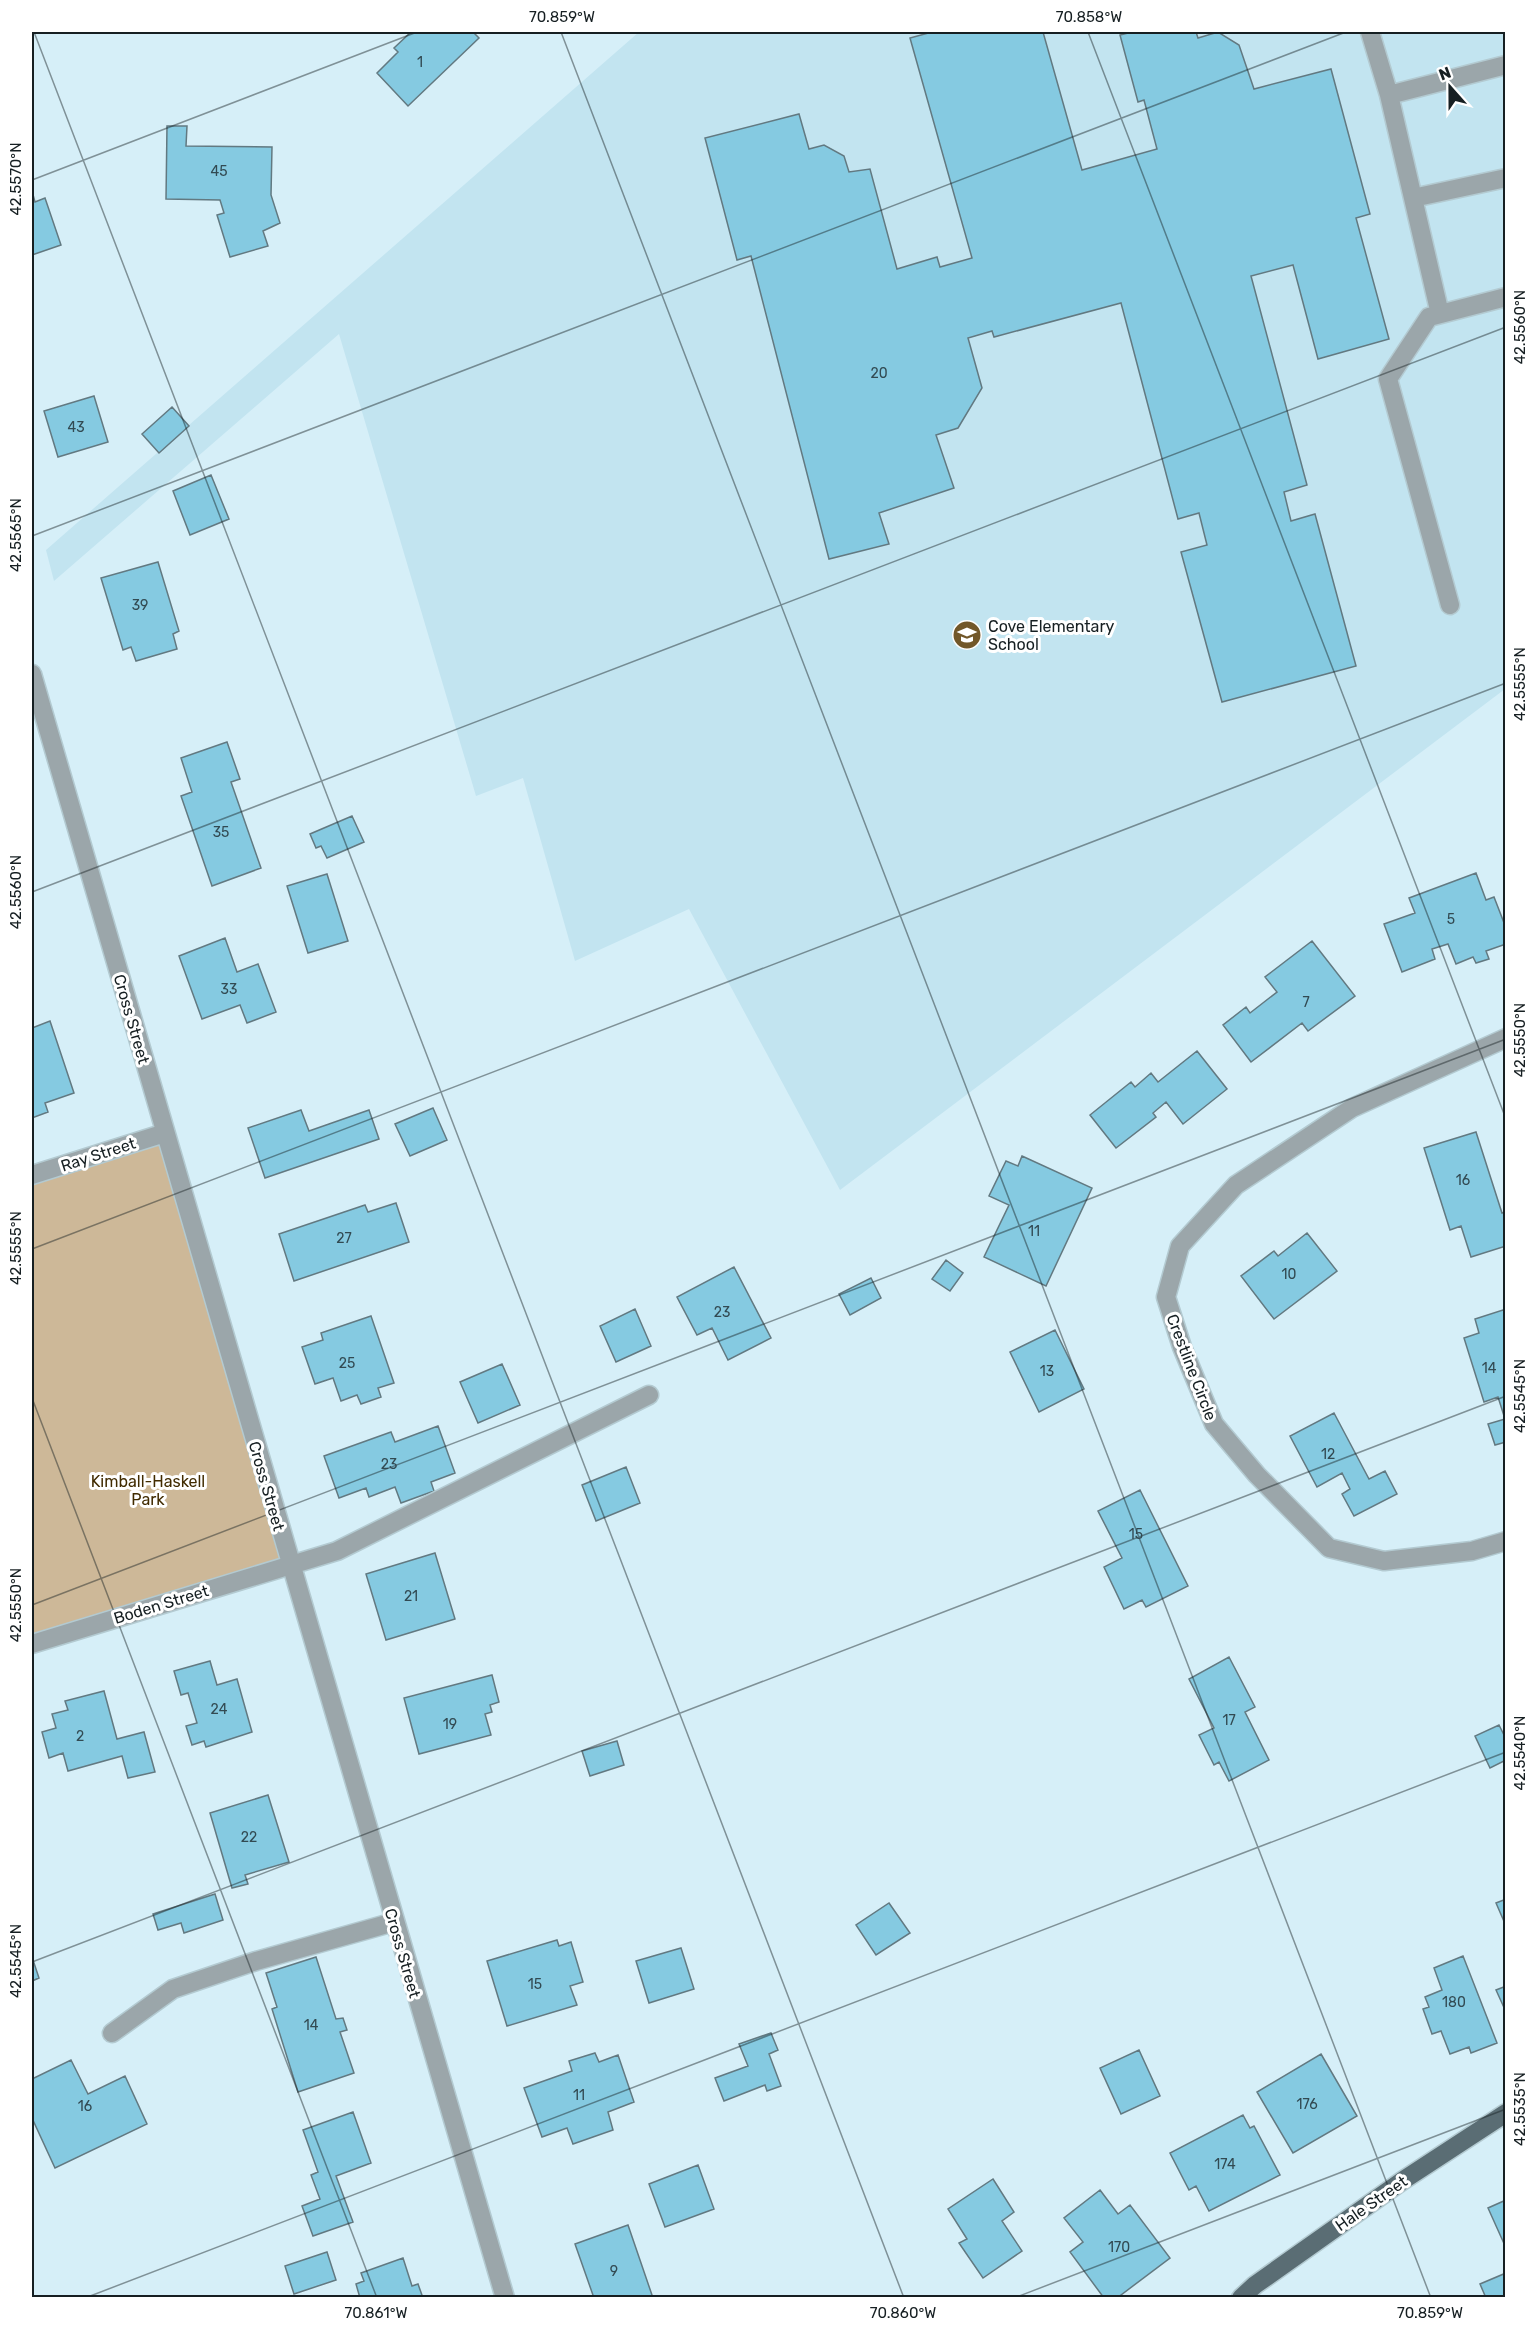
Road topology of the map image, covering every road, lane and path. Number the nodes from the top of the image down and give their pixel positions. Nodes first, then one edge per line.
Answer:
1 (1370, 32) edge
2 (1506, 65) edge
3 (1389, 95) junction
4 (1506, 178) edge
5 (1413, 198) junction
6 (1506, 297) edge
7 (1440, 314) junction
8 (1450, 604) dead end
9 (32, 674) edge
10 (1506, 1038) edge
11 (165, 1133) junction
12 (32, 1175) edge
13 (649, 1395) dead end
14 (1506, 1541) edge
15 (290, 1564) junction
16 (32, 1644) edge
17 (394, 1922) junction
18 (112, 2033) dead end
19 (1506, 2114) edge
20 (505, 2298) edge
21 (1240, 2298) edge

1 - 3 street
2 - 3 street
3 - 5 street
4 - 5 street
5 - 7 street
6 - 7 street
7 - 8 street
9 - 11 street, Cross Street
10 - 14 street, Crestline Circle
11 - 12 street, Ray Street
11 - 15 street, Cross Street
13 - 15 street, Boden Street
15 - 16 street, Boden Street
15 - 17 street, Cross Street
17 - 18 street
17 - 20 street, Cross Street
19 - 21 main road, Hale Street

